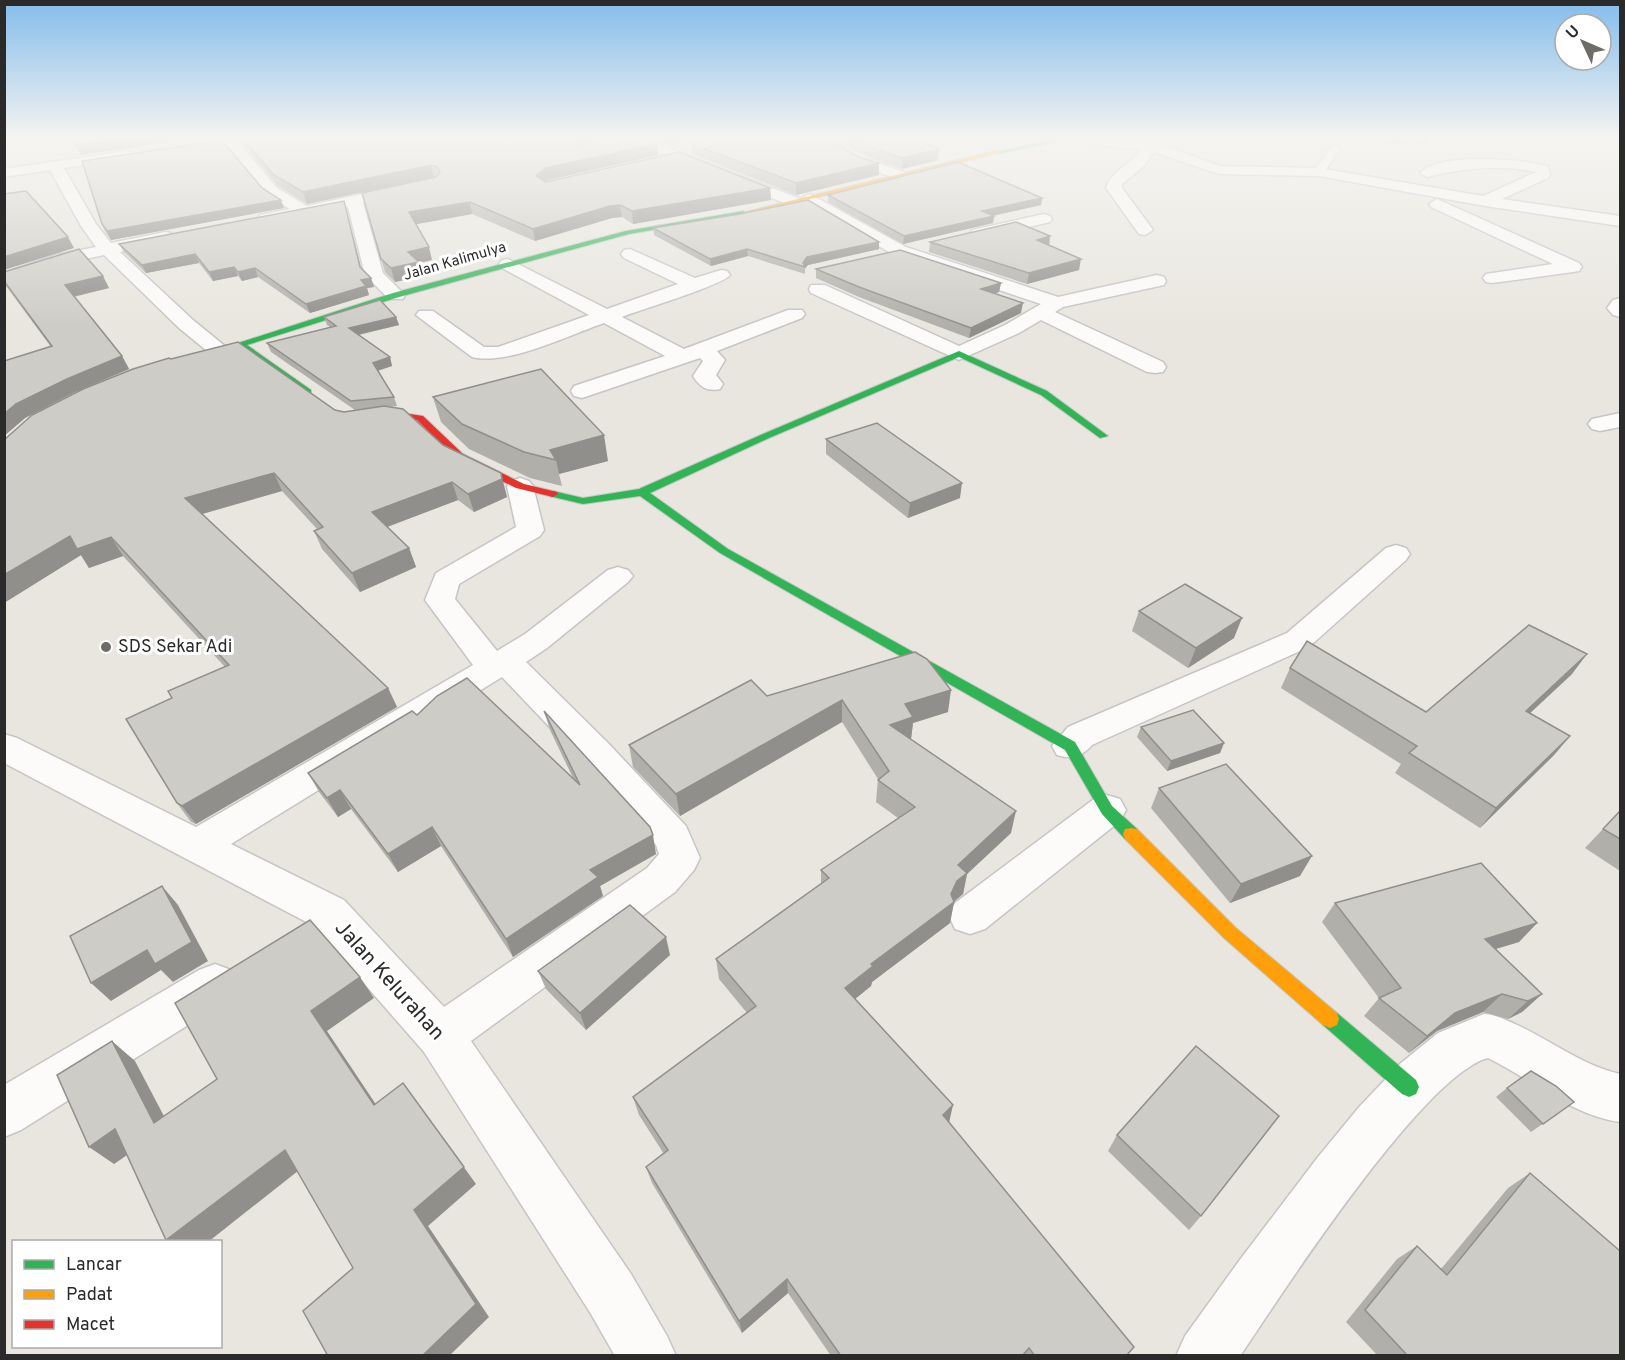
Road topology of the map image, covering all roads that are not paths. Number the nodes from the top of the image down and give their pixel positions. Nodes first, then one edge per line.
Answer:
1 (78, 200) edge
2 (287, 200) edge
3 (352, 200) edge
4 (354, 200) edge
5 (1123, 200) edge
6 (1429, 200) edge
7 (1482, 200) edge
8 (803, 201) joint
9 (1485, 201) joint
10 (304, 211) junction
11 (1044, 219) dead end
12 (1620, 221) edge
13 (246, 222) edge
14 (1548, 226) dead end
15 (1526, 228) dead end
16 (1145, 230) dead end
17 (1494, 232) junction
18 (1598, 233) dead end
19 (176, 235) edge
20 (966, 237) edge
21 (933, 244) edge
22 (106, 248) junction
23 (900, 251) junction
24 (630, 254) dead end
25 (877, 256) edge
26 (1588, 256) dead end
27 (1558, 260) junction
28 (508, 264) junction
29 (721, 275) dead end
30 (1492, 278) dead end
31 (4, 279) edge
32 (1157, 281) dead end
33 (695, 285) junction
34 (818, 289) dead end
35 (396, 296) junction
36 (1620, 304) edge
37 (1049, 308) junction
38 (1620, 311) edge
39 (795, 314) dead end
40 (426, 315) dead end
41 (606, 316) junction
42 (241, 344) junction
43 (704, 350) junction
44 (219, 351) junction
45 (959, 354) junction
46 (683, 357) junction
47 (187, 361) edge
48 (1155, 367) dead end
49 (711, 384) dead end
50 (582, 391) dead end
51 (315, 397) edge
52 (360, 418) edge
53 (1103, 436) dead end
54 (520, 486) junction
55 (642, 492) junction
56 (1396, 554) dead end
57 (618, 576) dead end
58 (499, 664) junction
59 (1070, 746) junction
60 (4, 747) edge
61 (1107, 810) junction
62 (196, 846) junction
63 (328, 914) junction
64 (970, 916) dead end
65 (289, 938) edge
66 (250, 962) edge
67 (440, 1036) junction
68 (1409, 1087) junction
69 (1620, 1098) edge
70 (4, 1113) edge
71 (647, 1356) edge
72 (1205, 1356) edge

1 - 22 street
2 - 10 street
3 - 10 street
4 - 35 street
5 - 16 street
6 - 17 street
7 - 9 street
8 - 23 street
8 - 28 street, Jalan Kalimulya
9 - 12 street
10 - 13 street
11 - 20 street
14 - 18 street
15 - 17 street
17 - 27 street
19 - 22 street
21 - 23 street
22 - 31 street
22 - 44 street
23 - 25 street
23 - 37 street
24 - 33 street
26 - 27 street
27 - 30 street
28 - 35 street, Jalan Kalimulya
28 - 41 street
29 - 33 street
32 - 37 street
33 - 41 street
34 - 45 street
35 - 42 street, Jalan Kalimulya
36 - 38 street
37 - 45 street
37 - 48 street
39 - 43 street
40 - 41 street
41 - 46 street
42 - 44 street, Jalan Kalimulya
42 - 51 street
43 - 46 street
43 - 49 street
44 - 47 street, Jalan Kalimulya
45 - 53 street
45 - 55 street
46 - 50 street
52 - 54 street
54 - 55 street
54 - 58 street
55 - 59 street
56 - 59 street
57 - 58 street
58 - 62 street
58 - 67 street
59 - 61 street
60 - 62 street, Jalan Kelurahan
61 - 64 street
61 - 68 street
62 - 63 street, Jalan Kelurahan
63 - 65 street
63 - 67 street, Jalan Kelurahan
66 - 70 street
67 - 71 street, Jalan Kelurahan
68 - 69 street
68 - 72 street

